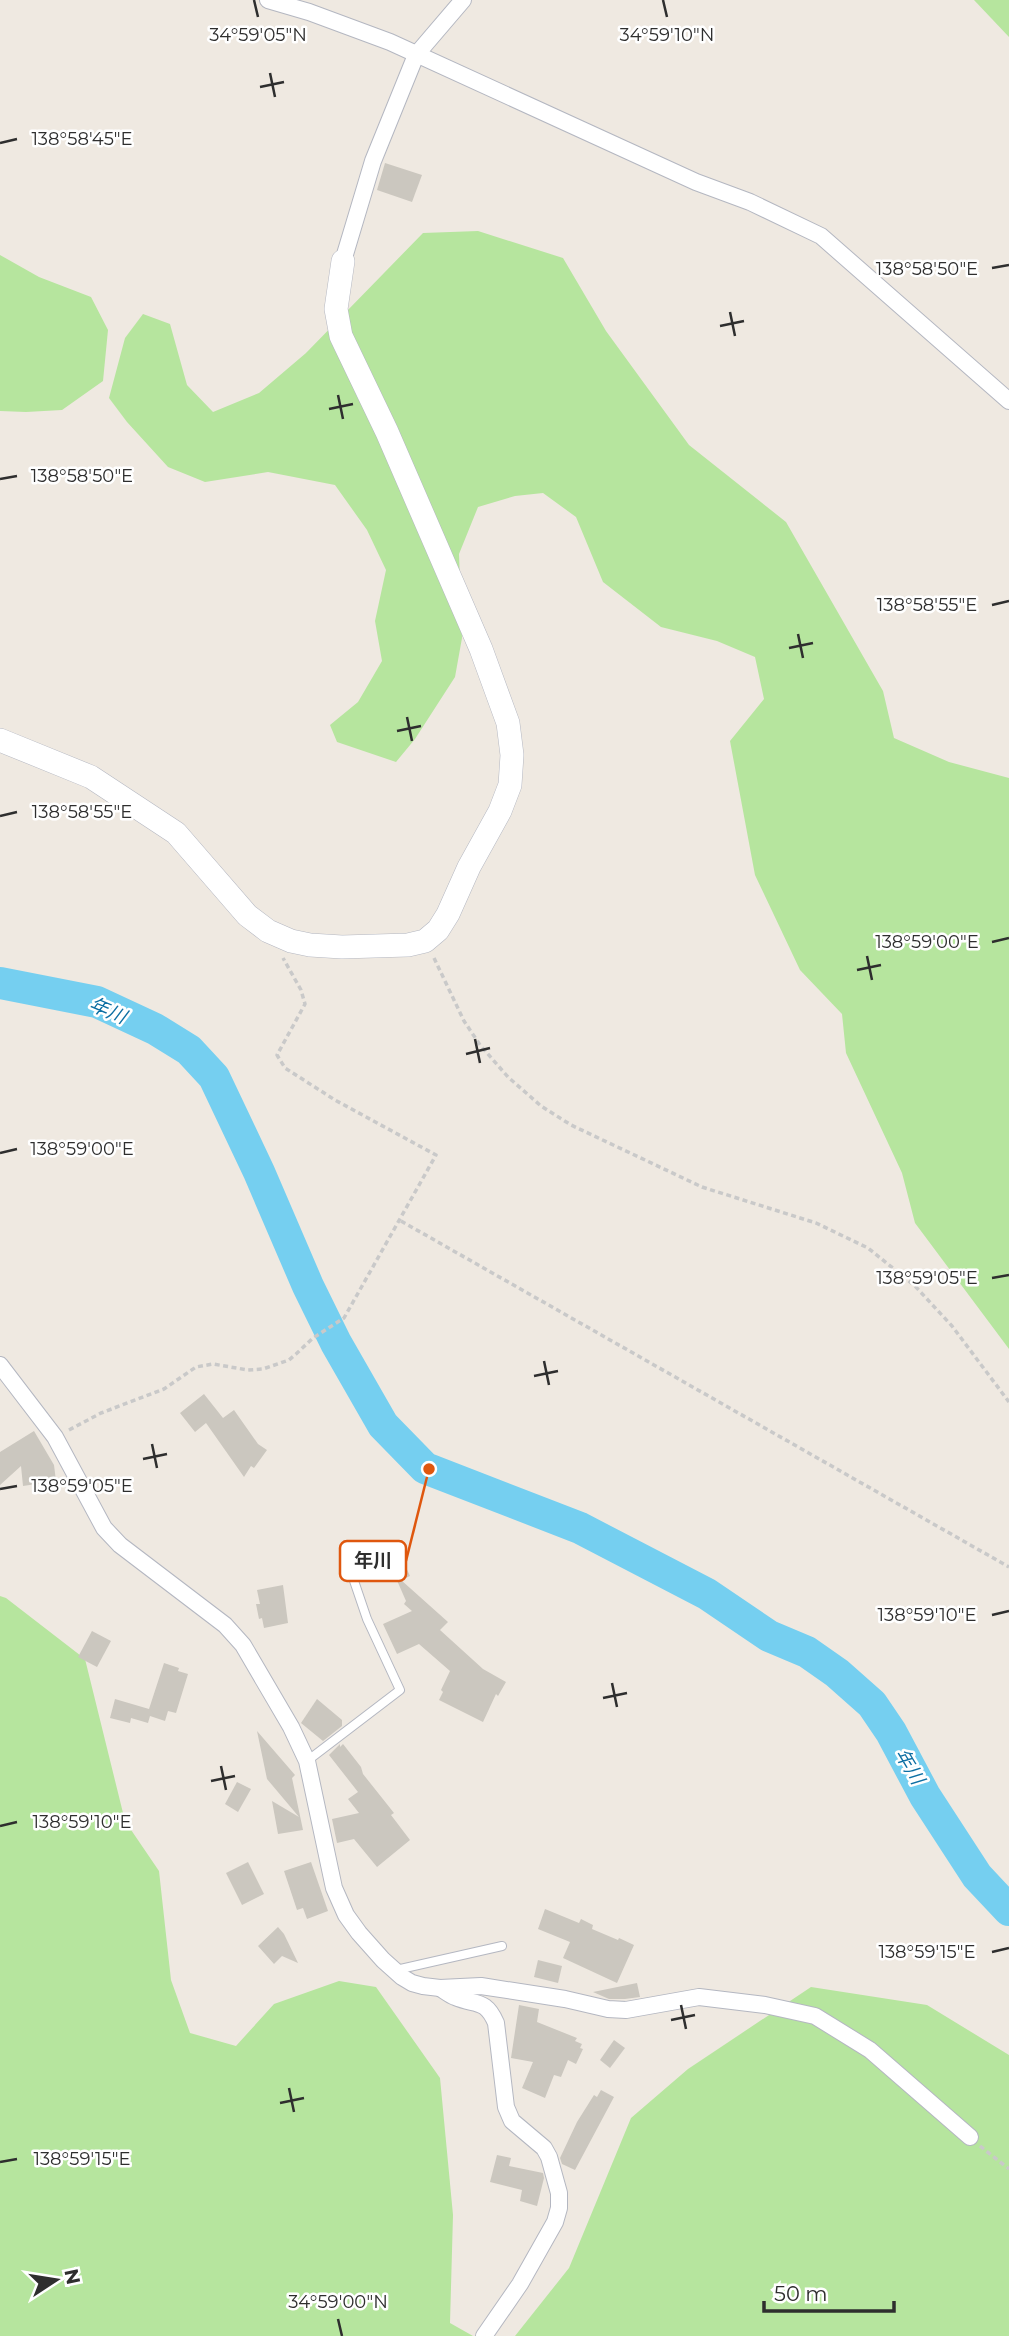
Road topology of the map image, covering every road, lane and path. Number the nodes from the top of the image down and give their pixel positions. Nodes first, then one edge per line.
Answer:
1 (268, 0) edge
2 (463, 0) edge
3 (416, 55) junction
4 (343, 261) joint
5 (1009, 401) edge
6 (0, 740) edge
7 (268, 931) junction
8 (425, 941) junction
9 (401, 1220) junction
10 (0, 1365) edge
11 (1009, 1402) edge
12 (55, 1437) junction
13 (1009, 1567) edge
14 (351, 1572) dead end
15 (307, 1761) junction
16 (502, 1946) dead end
17 (395, 1970) junction
18 (440, 1988) junction
19 (970, 2137) joint
20 (1009, 2169) edge
21 (484, 2336) edge

1 - 3 street
2 - 3 street
3 - 4 street
3 - 5 street
4 - 8 street
6 - 7 street
7 - 8 street
7 - 9 path
8 - 11 path
9 - 12 path
9 - 13 path
10 - 12 street
12 - 15 street
14 - 15 lane
15 - 17 street
16 - 17 lane
17 - 18 street
18 - 19 street
18 - 21 street
19 - 20 path

